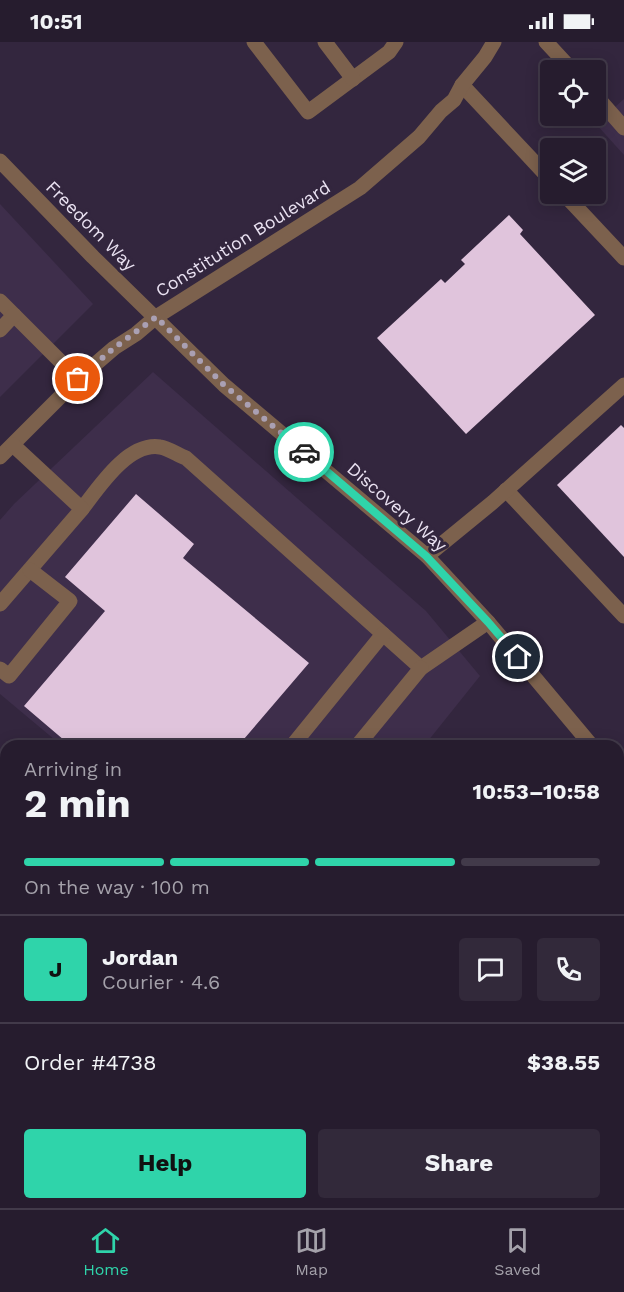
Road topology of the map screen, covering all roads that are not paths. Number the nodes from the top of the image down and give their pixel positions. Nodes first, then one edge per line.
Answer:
1 (254, 42) edge
2 (325, 42) edge
3 (494, 42) edge
4 (546, 42) edge
5 (394, 43) edge
6 (563, 60) edge
7 (353, 79) junction
8 (462, 85) junction
9 (606, 107) edge
10 (624, 128) edge
11 (0, 161) edge
12 (540, 168) edge
13 (573, 204) edge
14 (624, 258) edge
15 (0, 301) edge
16 (14, 315) junction
17 (156, 317) junction
18 (0, 330) edge
19 (78, 379) junction
20 (622, 390) edge
21 (13, 445) junction
22 (0, 457) edge
23 (506, 490) junction
24 (82, 509) junction
25 (426, 556) junction
26 (30, 570) junction
27 (0, 604) edge
28 (622, 612) edge
29 (488, 622) junction
30 (384, 634) junction
31 (421, 668) junction
32 (0, 669) edge
33 (297, 740) edge
34 (362, 740) edge
35 (587, 740) edge

1 - 7 street
2 - 7 street
3 - 8 street, Constitution Boulevard
4 - 6 street
5 - 7 street
8 - 12 street
8 - 17 street, Constitution Boulevard
9 - 10 street
11 - 17 street, Freedom Way
13 - 14 street
15 - 16 street
16 - 18 street
16 - 19 street
17 - 19 street, Constitution Boulevard
17 - 25 street, Discovery Way
19 - 21 street, Constitution Boulevard
20 - 23 street
21 - 22 street, Constitution Boulevard
21 - 24 street
23 - 25 street
23 - 28 street
24 - 26 street
24 - 30 street
25 - 29 street, Discovery Way
26 - 27 street
26 - 32 street
29 - 31 street
29 - 35 street, Discovery Way
30 - 31 street
30 - 33 street
31 - 34 street

